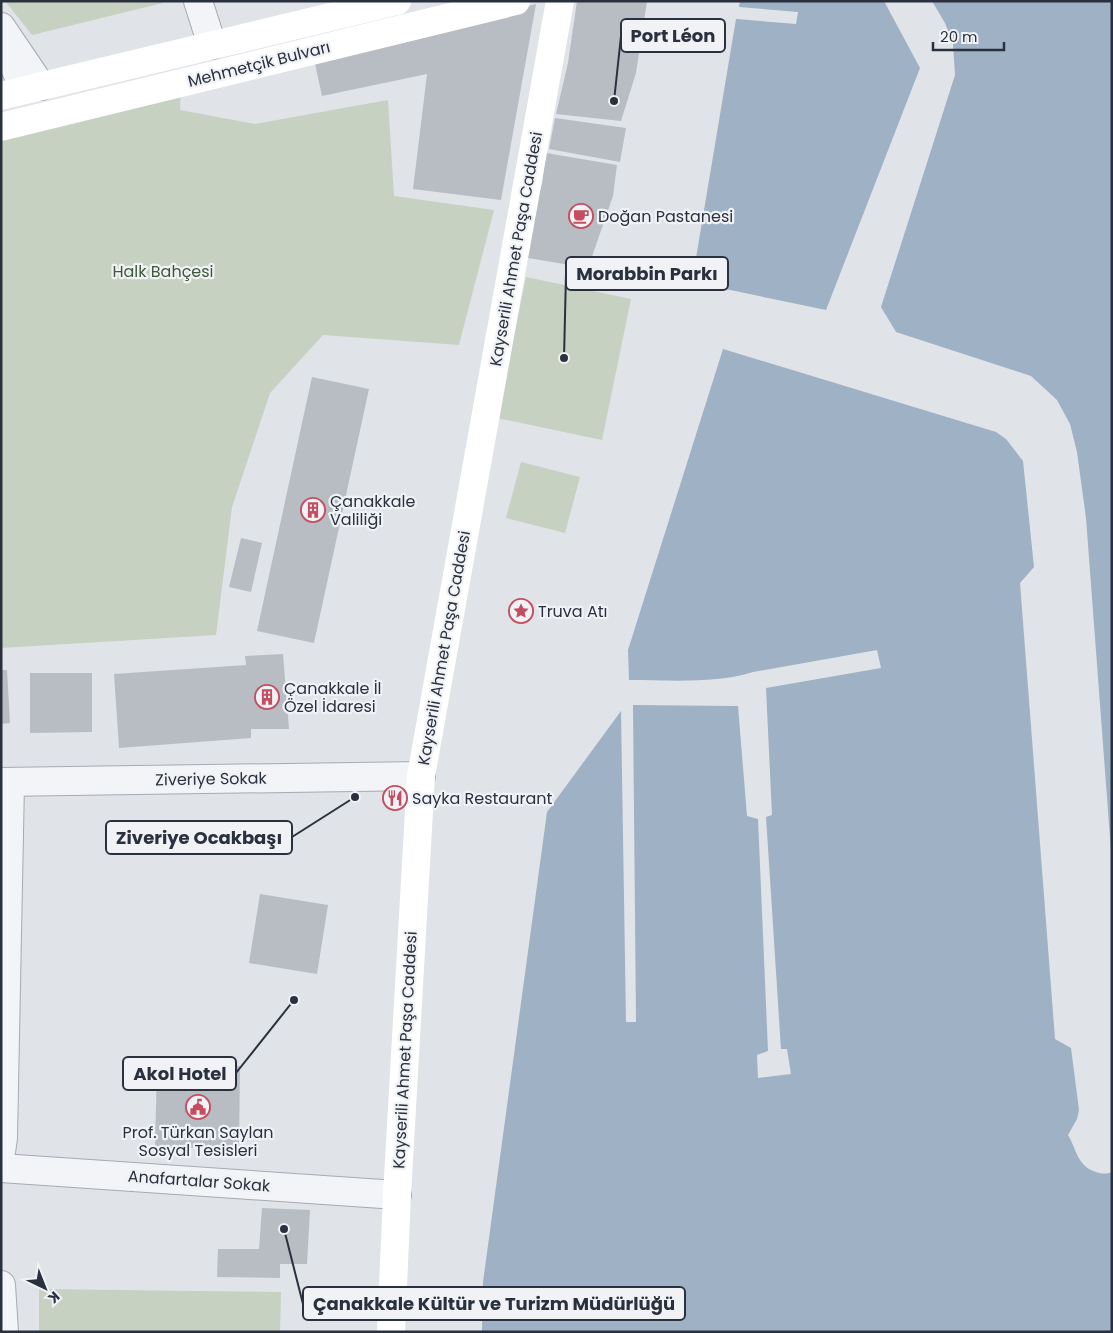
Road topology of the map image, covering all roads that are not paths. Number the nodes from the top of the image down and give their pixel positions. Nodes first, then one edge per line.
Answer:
1 (198, 1) edge
2 (397, 1) edge
3 (516, 1) edge
4 (560, 1) edge
5 (1, 27) edge
6 (212, 45) junction
7 (1, 54) edge
8 (31, 89) edge
9 (70, 110) junction
10 (13, 124) edge
11 (421, 776) junction
12 (6, 782) edge
13 (1, 1152) edge
14 (1, 1168) edge
15 (397, 1194) junction
16 (1, 1284) edge
17 (4, 1332) edge
18 (391, 1332) edge

1 - 6 street
2 - 6 main road, Mehmetçik Bulvarı
3 - 9 main road, Mehmetçik Bulvarı
4 - 11 main road, Kayserili Ahmet Paşa Caddesi
5 - 8 street
6 - 8 main road, Mehmetçik Bulvarı
7 - 8 lane
8 - 9 main road
8 - 10 main road
9 - 10 main road, Mehmetçik Bulvarı
11 - 12 street, Ziveriye Sokak
11 - 15 main road, Kayserili Ahmet Paşa Caddesi
12 - 13 street
14 - 15 street, Anafartalar Sokak
15 - 18 main road, Kayserili Ahmet Paşa Caddesi
16 - 17 street

